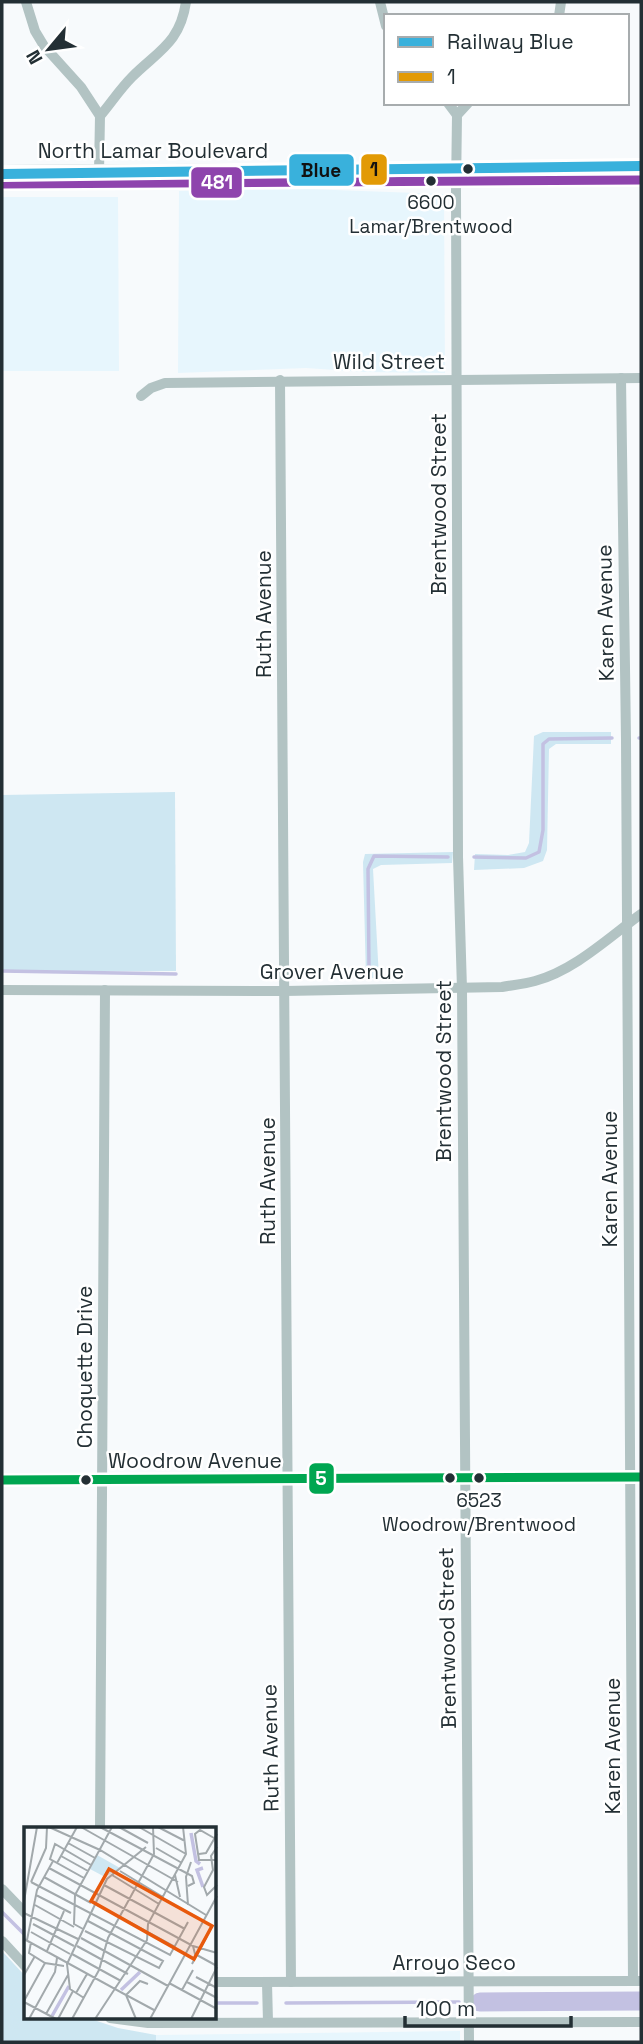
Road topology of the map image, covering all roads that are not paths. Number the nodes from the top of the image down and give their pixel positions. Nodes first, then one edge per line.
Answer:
1 (26, 2) edge
2 (186, 2) edge
3 (450, 105) edge
4 (466, 105) edge
5 (457, 115) junction
6 (100, 117) junction
7 (641, 168) edge
8 (456, 169) junction
9 (2, 172) edge
10 (99, 172) junction
11 (621, 378) junction
12 (641, 378) edge
13 (280, 380) junction
14 (457, 380) junction
15 (141, 396) dead end
16 (641, 914) edge
17 (626, 925) junction
18 (462, 989) junction
19 (2, 990) edge
20 (105, 990) junction
21 (285, 991) junction
22 (636, 1476) edge
23 (464, 1478) junction
24 (287, 1479) junction
25 (2, 1480) edge
26 (103, 1480) junction
27 (100, 1827) edge
28 (2, 1889) edge
29 (24, 1912) edge
30 (2, 1941) edge
31 (24, 1965) edge
32 (469, 1981) junction
33 (637, 1981) edge
34 (217, 1982) edge
35 (291, 1982) junction
36 (267, 1983) junction
37 (125, 2020) edge
38 (268, 2022) junction
39 (469, 2022) junction
40 (641, 2022) edge
41 (469, 2042) edge

1 - 6 street
2 - 6 street
3 - 5 street
4 - 5 street
5 - 8 street, Brentwood Street
6 - 10 street
7 - 8 main road, North Lamar Boulevard
8 - 10 main road, North Lamar Boulevard
8 - 14 street, Brentwood Street
9 - 10 main road, North Lamar Boulevard
11 - 12 street, Wild Street
11 - 14 street, Wild Street
11 - 17 street, Karen Avenue
13 - 14 street, Wild Street
13 - 15 street, Wild Street
13 - 21 street, Ruth Avenue
14 - 18 street, Brentwood Street
16 - 17 street, Grover Avenue
17 - 18 street, Grover Avenue
17 - 22 street, Karen Avenue
18 - 21 street, Grover Avenue
18 - 23 street, Brentwood Street
19 - 20 street, Grover Avenue
20 - 21 street, Grover Avenue
20 - 26 street, Choquette Drive
21 - 24 street, Ruth Avenue
22 - 23 street, Woodrow Avenue
22 - 33 street, Karen Avenue
23 - 24 street, Woodrow Avenue
23 - 32 street, Brentwood Street
24 - 26 street, Woodrow Avenue
24 - 35 street, Ruth Avenue
25 - 26 street, Woodrow Avenue
26 - 27 street, Choquette Drive
28 - 29 street
30 - 31 street
32 - 33 street, Arroyo Seco
32 - 35 street, Arroyo Seco
32 - 39 street, Brentwood Street
34 - 36 street, Arroyo Seco
35 - 36 street, Arroyo Seco
36 - 38 street
37 - 38 street
38 - 39 street
39 - 40 street
39 - 41 street, Brentwood Street

